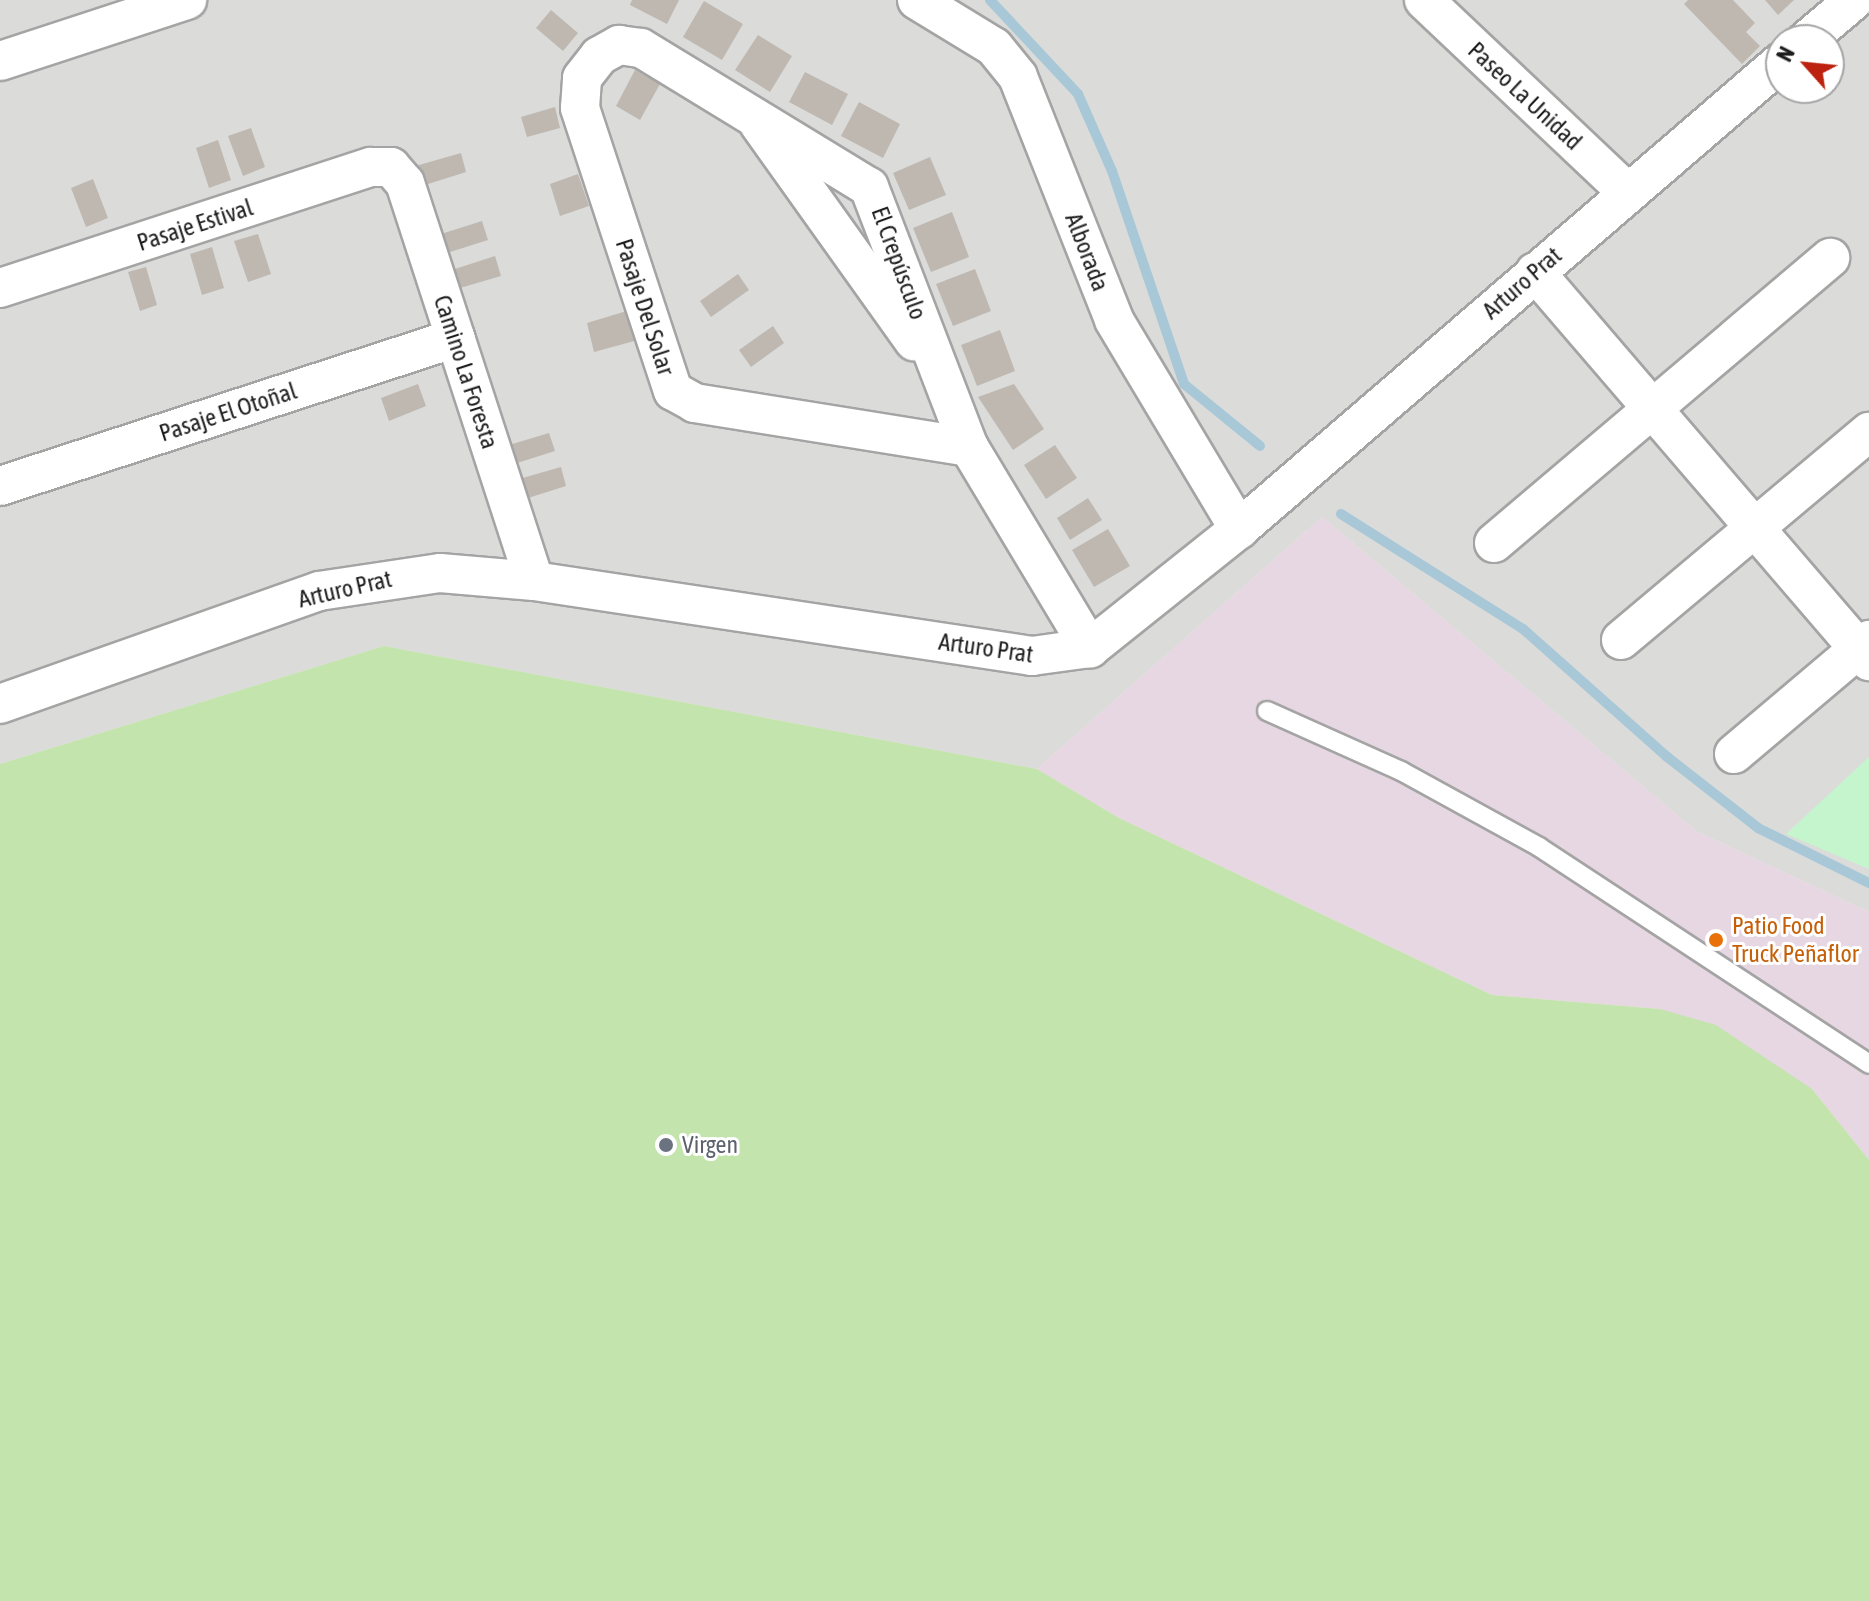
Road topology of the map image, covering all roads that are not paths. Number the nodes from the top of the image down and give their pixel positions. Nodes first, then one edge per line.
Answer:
1 (187, 0) edge
2 (917, 0) edge
3 (1424, 0) edge
4 (1854, 0) edge
5 (1826, 24) edge
6 (0, 61) edge
7 (586, 72) joint
8 (1765, 76) edge
9 (750, 112) junction
10 (391, 167) joint
11 (1627, 192) junction
12 (1830, 258) dead end
13 (1535, 272) junction
14 (0, 288) edge
15 (456, 338) junction
16 (943, 383) junction
17 (1652, 408) junction
18 (1869, 432) edge
19 (969, 447) junction
20 (0, 486) edge
21 (1239, 529) junction
22 (1755, 530) junction
23 (1494, 543) dead end
24 (534, 581) junction
25 (1621, 640) dead end
26 (1090, 648) junction
27 (1866, 650) edge
28 (0, 704) edge
29 (1267, 711) dead end
30 (1734, 754) dead end
31 (1869, 1064) edge

1 - 6 street
2 - 21 street, Alborada
3 - 11 street, Paseo La Unidad
4 - 5 street
7 - 9 street, El Crepúsculo
7 - 19 street, Pasaje Del Solar
8 - 11 street, Arturo Prat
9 - 16 street, El Crepúsculo
9 - 16 street, El Crepúsculo
10 - 14 street, Pasaje Estival
10 - 15 street, Camino La Foresta
11 - 13 street, Arturo Prat
12 - 17 street
13 - 17 street
13 - 21 street, Arturo Prat
15 - 20 street, Pasaje El Otoñal
15 - 24 street, Camino La Foresta
16 - 19 street, El Crepúsculo
17 - 22 street
17 - 23 street
18 - 22 street
19 - 26 street, El Crepúsculo
21 - 26 street, Arturo Prat
22 - 25 street
22 - 27 street
24 - 26 street, Arturo Prat
24 - 28 street, Arturo Prat
27 - 30 street
29 - 31 lane

